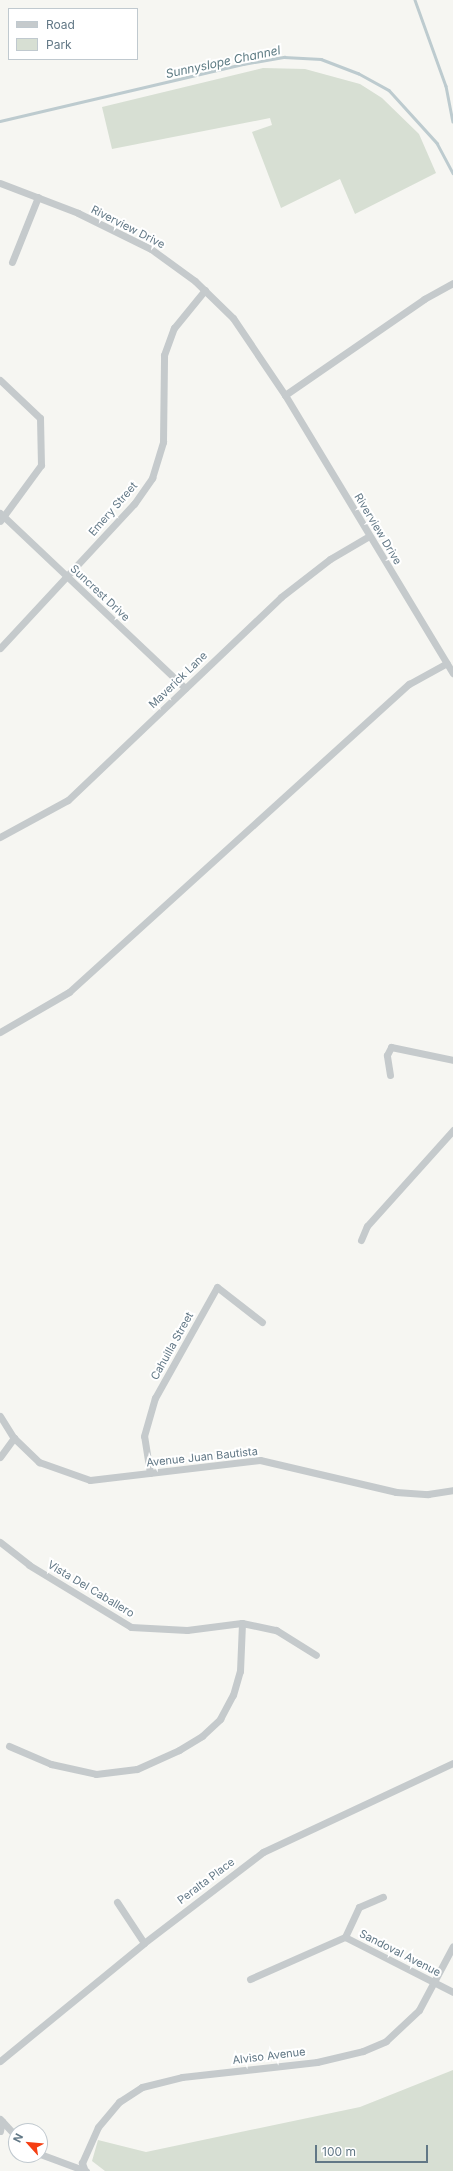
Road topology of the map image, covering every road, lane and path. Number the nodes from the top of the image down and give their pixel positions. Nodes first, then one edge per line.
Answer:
1 (0, 183) edge
2 (38, 197) junction
3 (12, 262) dead end
4 (453, 283) edge
5 (204, 290) junction
6 (0, 380) edge
7 (285, 395) junction
8 (1, 517) edge
9 (369, 536) junction
10 (67, 576) junction
11 (0, 648) edge
12 (447, 663) junction
13 (453, 673) edge
14 (185, 688) junction
15 (0, 837) edge
16 (0, 1032) edge
17 (453, 1060) edge
18 (390, 1075) dead end
19 (453, 1130) edge
20 (361, 1240) dead end
21 (262, 1322) dead end
22 (0, 1416) edge
23 (14, 1438) junction
24 (0, 1457) edge
25 (150, 1473) junction
26 (453, 1490) edge
27 (0, 1542) edge
28 (242, 1623) junction
29 (316, 1655) dead end
30 (9, 1746) dead end
31 (453, 1763) edge
32 (383, 1897) dead end
33 (117, 1902) dead end
34 (345, 1937) junction
35 (144, 1943) junction
36 (453, 1946) edge
37 (250, 1979) dead end
38 (435, 1982) junction
39 (453, 1992) edge
40 (0, 2061) edge
41 (1, 2120) edge
42 (8, 2127) edge
43 (0, 2132) edge
44 (48, 2157) edge
45 (85, 2171) edge

1 - 2 street, Riverview Drive
2 - 3 street
2 - 5 street, Riverview Drive
4 - 7 street
5 - 7 street, Riverview Drive
5 - 10 street, Emery Street
6 - 8 street
7 - 9 street, Riverview Drive
8 - 10 street, Suncrest Drive
9 - 12 street, Riverview Drive
9 - 14 street, Maverick Lane
10 - 11 street, Emery Street
10 - 14 street, Suncrest Drive
12 - 13 street, Riverview Drive
12 - 16 street
14 - 15 street, Maverick Lane
17 - 18 street
19 - 20 street
21 - 25 street, Cahuilla Street
22 - 23 street, Avenue Juan Bautista
23 - 24 street
23 - 25 street, Avenue Juan Bautista
25 - 26 street, Avenue Juan Bautista
27 - 28 street, Vista Del Caballero
28 - 29 street, Vista Del Caballero
28 - 30 street
31 - 35 street, Peralta Place
32 - 34 street
33 - 35 street
34 - 37 street, Sandoval Avenue
34 - 38 street, Sandoval Avenue
35 - 40 street, Peralta Place
36 - 38 street, Alviso Avenue
38 - 39 street, Sandoval Avenue
38 - 45 street, Alviso Avenue
41 - 42 street
41 - 43 street
44 - 45 street

